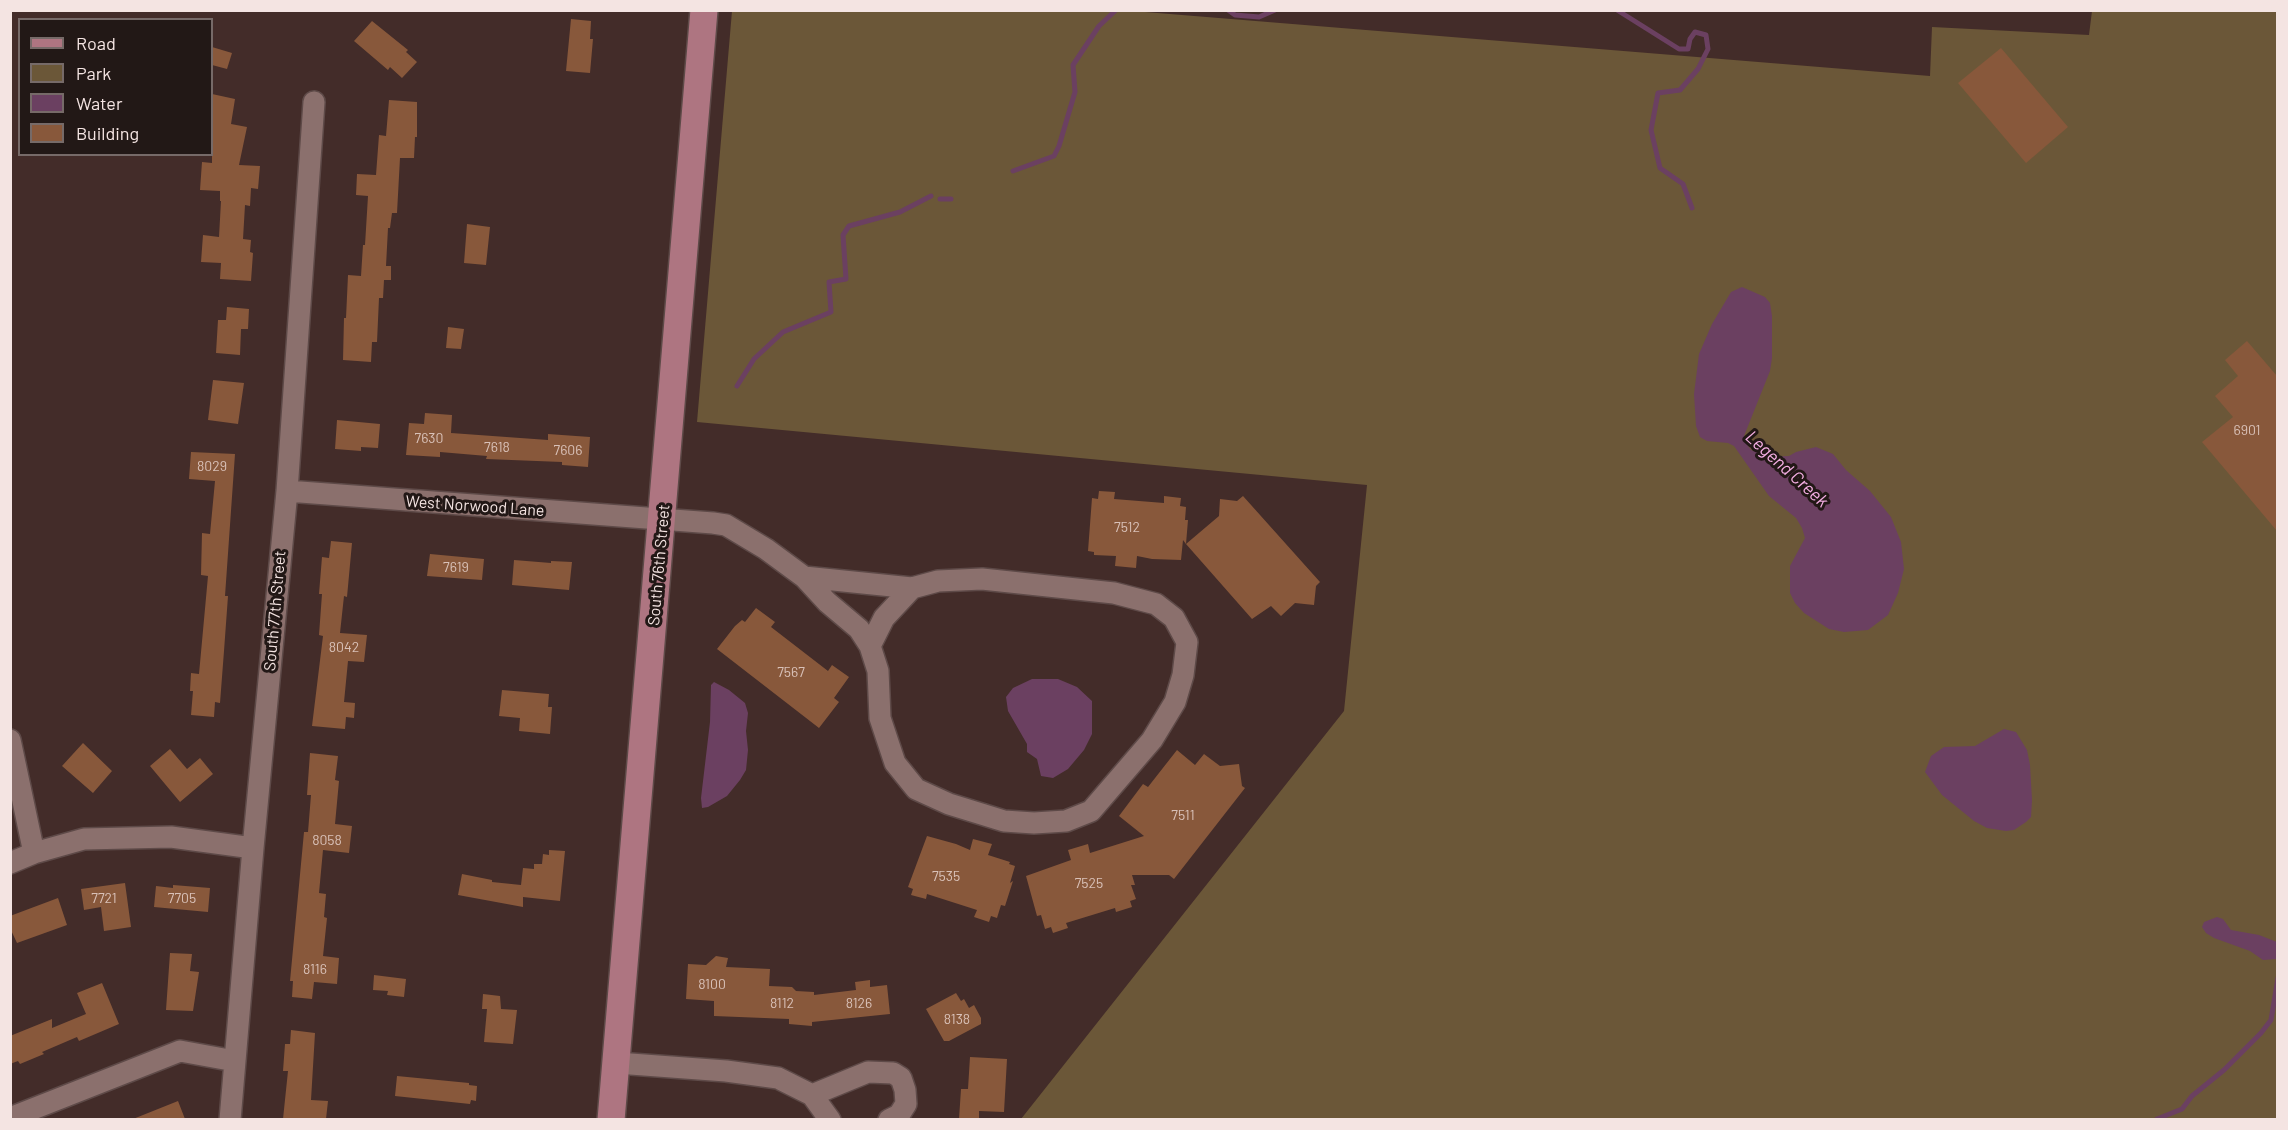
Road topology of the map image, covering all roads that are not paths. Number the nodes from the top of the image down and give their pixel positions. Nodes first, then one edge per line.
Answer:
1 (704, 10) edge
2 (314, 102) dead end
3 (287, 491) junction
4 (663, 520) junction
5 (804, 577) junction
6 (912, 588) junction
7 (870, 646) junction
8 (10, 740) edge
9 (253, 848) junction
10 (34, 853) junction
11 (10, 863) edge
12 (235, 1061) junction
13 (616, 1063) junction
14 (812, 1095) junction
15 (10, 1118) edge
16 (230, 1119) edge
17 (611, 1119) edge
18 (830, 1119) edge
19 (889, 1119) edge

1 - 4 main road, South 76th Street
2 - 3 street, South 77th Street
3 - 4 street, West Norwood Lane
3 - 9 street, South 77th Street
4 - 5 street, West Norwood Lane
4 - 13 main road, South 76th Street
5 - 6 street
5 - 7 street, West Norwood Lane
6 - 7 street
6 - 7 street
8 - 10 street
9 - 10 street
9 - 12 street, South 77th Street
10 - 11 street
12 - 15 street
12 - 16 street, South 77th Street
13 - 14 street
13 - 17 main road, South 76th Street
14 - 18 street
14 - 19 street

